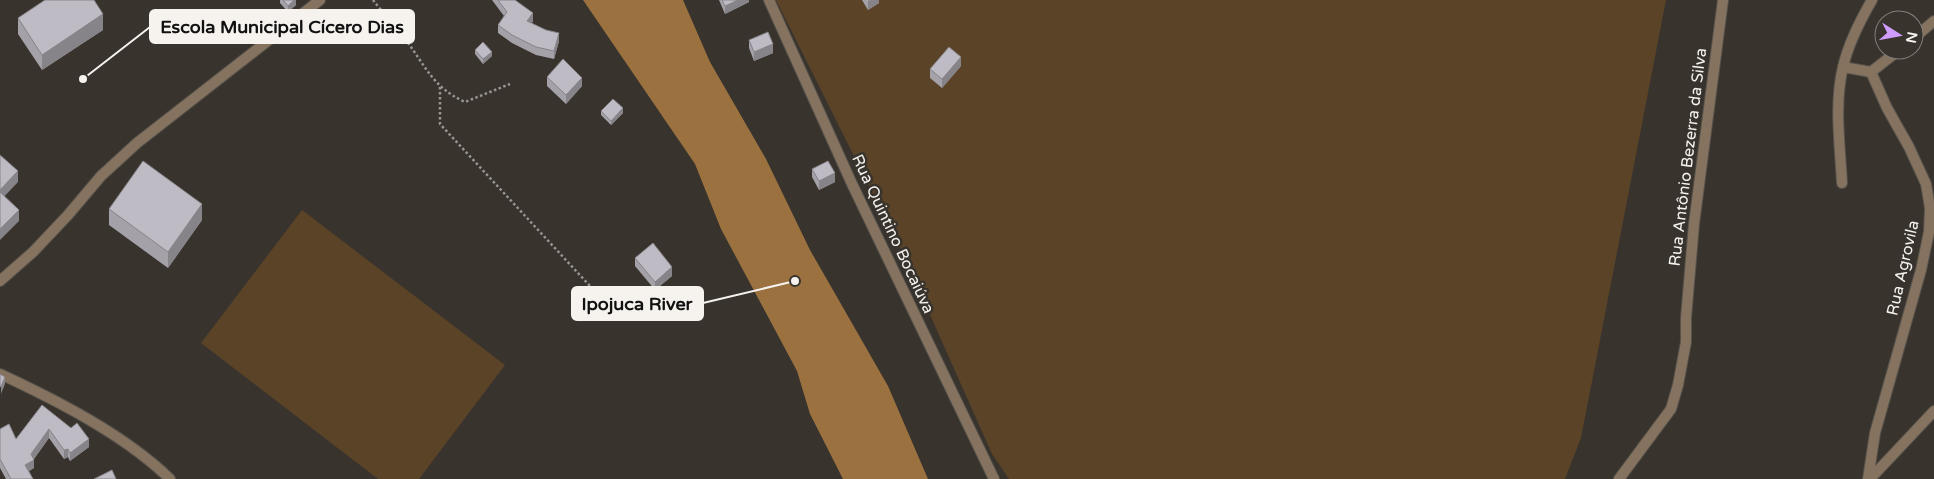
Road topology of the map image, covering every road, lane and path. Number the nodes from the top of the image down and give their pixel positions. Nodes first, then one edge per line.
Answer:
1 (320, 0) edge
2 (373, 0) edge
3 (769, 0) edge
4 (1723, 0) edge
5 (1872, 0) edge
6 (1934, 21) edge
7 (1924, 30) edge
8 (1886, 60) edge
9 (1843, 67) junction
10 (1871, 72) junction
11 (510, 84) dead end
12 (440, 87) junction
13 (1842, 183) dead end
14 (0, 281) edge
15 (615, 312) dead end
16 (0, 374) edge
17 (1934, 411) edge
18 (170, 479) edge
19 (994, 479) edge
20 (1619, 479) edge
21 (1869, 479) edge

1 - 14 street
2 - 12 path
3 - 19 street, Rua Quintino Bocaiúva
4 - 20 street, Rua Antônio Bezerra da Silva
5 - 9 street
6 - 7 street
8 - 10 street
9 - 10 street
9 - 13 street
10 - 21 street, Rua Agrovila
11 - 12 path
12 - 15 path
16 - 18 street
17 - 21 street

